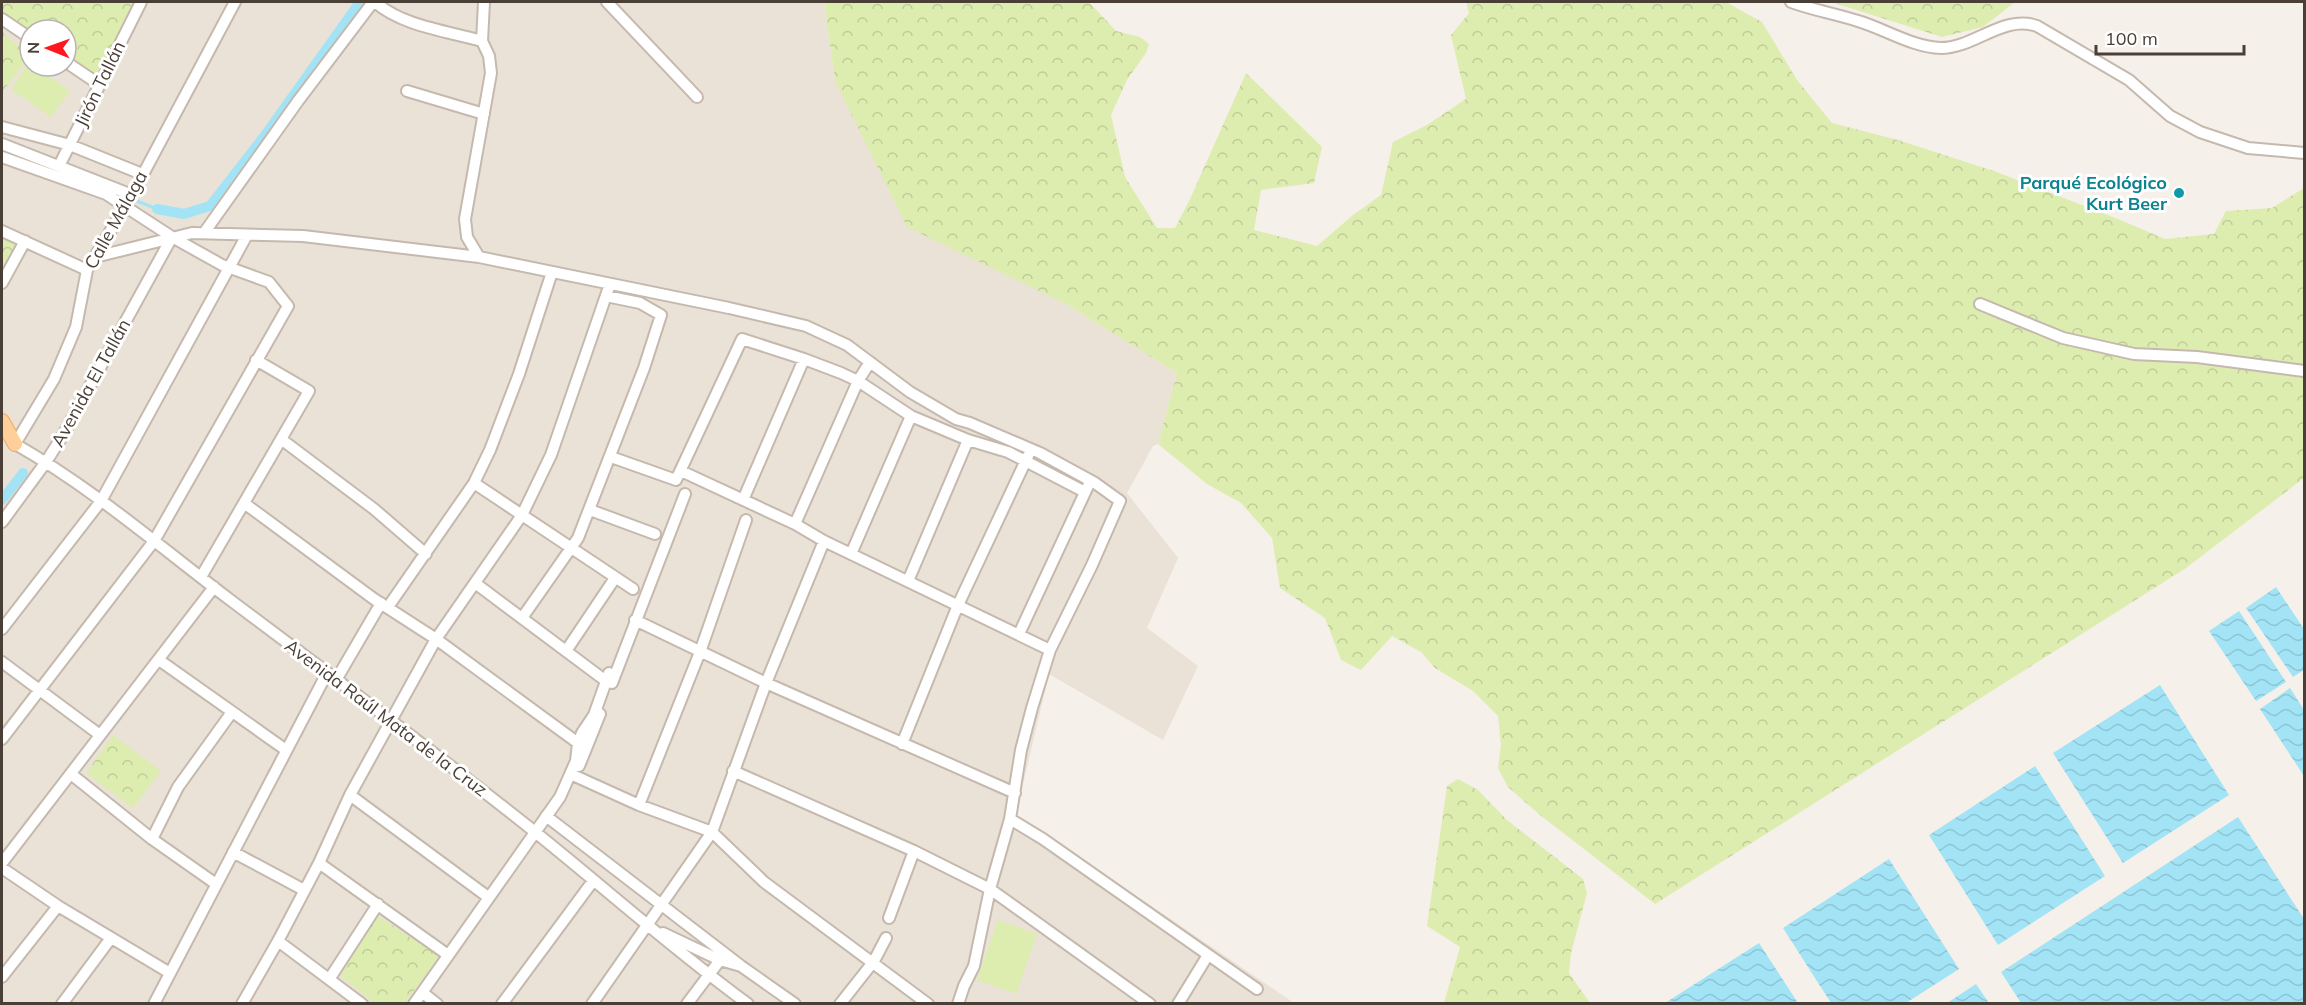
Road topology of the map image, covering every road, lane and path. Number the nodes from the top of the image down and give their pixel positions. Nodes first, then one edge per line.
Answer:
1 (141, 2) edge
2 (234, 2) edge
3 (374, 2) edge
4 (484, 2) edge
5 (607, 2) edge
6 (1791, 2) edge
7 (2, 19) edge
8 (18, 30) edge
9 (482, 41) junction
10 (78, 70) edge
11 (100, 85) junction
12 (407, 91) dead end
13 (697, 97) dead end
14 (484, 114) junction
15 (2, 127) edge
16 (2, 144) edge
17 (70, 145) junction
18 (2304, 153) edge
19 (2, 157) edge
20 (59, 166) junction
21 (142, 174) junction
22 (132, 195) junction
23 (125, 206) junction
24 (465, 219) junction
25 (2, 231) edge
26 (204, 233) junction
27 (247, 235) junction
28 (172, 237) junction
29 (25, 241) junction
30 (457, 254) junction
31 (95, 257) junction
32 (479, 257) junction
33 (231, 267) junction
34 (87, 270) junction
35 (552, 272) junction
36 (2, 282) edge
37 (610, 284) junction
38 (606, 296) junction
39 (1980, 304) dead end
40 (804, 358) junction
41 (256, 360) junction
42 (870, 363) junction
43 (2304, 371) edge
44 (858, 381) junction
45 (910, 416) junction
46 (2, 422) edge
47 (281, 439) junction
48 (968, 440) junction
49 (8, 442) edge
50 (1031, 449) junction
51 (610, 457) junction
52 (1026, 461) junction
53 (46, 462) junction
54 (681, 471) junction
55 (1090, 481) junction
56 (474, 483) junction
57 (1085, 492) junction
58 (686, 494) dead end
59 (743, 500) junction
60 (101, 501) junction
61 (244, 503) junction
62 (590, 510) junction
63 (522, 515) junction
64 (746, 520) dead end
65 (2, 522) edge
66 (795, 524) junction
67 (655, 534) dead end
68 (154, 541) junction
69 (824, 541) junction
70 (572, 549) junction
71 (426, 554) junction
72 (851, 554) junction
73 (201, 577) junction
74 (615, 578) junction
75 (909, 581) junction
76 (475, 583) junction
77 (214, 588) junction
78 (633, 589) dead end
79 (385, 605) junction
80 (958, 605) junction
81 (522, 618) junction
82 (635, 620) junction
83 (2, 629) edge
84 (1019, 634) junction
85 (436, 639) junction
86 (1050, 650) junction
87 (566, 651) junction
88 (700, 652) junction
89 (159, 660) junction
90 (2, 662) edge
91 (331, 676) junction
92 (766, 683) junction
93 (39, 690) junction
94 (232, 712) junction
95 (390, 721) junction
96 (100, 735) junction
97 (2, 739) edge
98 (578, 743) junction
99 (902, 744) junction
100 (286, 750) junction
101 (733, 771) junction
102 (70, 774) junction
103 (575, 776) junction
104 (1015, 793) junction
105 (350, 795) junction
106 (560, 797) junction
107 (639, 805) junction
108 (546, 816) junction
109 (1010, 819) junction
110 (712, 832) junction
111 (536, 833) junction
112 (152, 839) junction
113 (914, 851) junction
114 (232, 852) junction
115 (2, 862) edge
116 (320, 863) junction
117 (2, 868) edge
118 (593, 881) junction
119 (216, 884) junction
120 (990, 889) junction
121 (304, 890) junction
122 (488, 897) junction
123 (378, 904) junction
124 (661, 904) junction
125 (58, 906) junction
126 (889, 918) dead end
127 (646, 925) junction
128 (111, 938) junction
129 (886, 938) dead end
130 (278, 941) junction
131 (448, 955) junction
132 (1208, 955) junction
133 (720, 960) junction
134 (874, 961) junction
135 (741, 966) junction
136 (170, 973) junction
137 (709, 975) junction
138 (2, 977) edge
139 (330, 978) junction
140 (1257, 989) dead end
141 (423, 993) junction
142 (62, 1004) edge
143 (154, 1004) edge
144 (242, 1004) edge
145 (362, 1004) edge
146 (414, 1004) edge
147 (437, 1004) edge
148 (502, 1004) edge
149 (591, 1004) edge
150 (687, 1004) edge
151 (748, 1004) edge
152 (795, 1004) edge
153 (840, 1004) edge
154 (928, 1004) edge
155 (958, 1004) edge
156 (1150, 1004) edge
157 (1178, 1004) edge

1 - 11 street, Jirón Tallán
2 - 21 street, Calle Málaga
3 - 9 street
3 - 26 street
4 - 9 street
5 - 13 street
6 - 18 street
7 - 8 street
9 - 14 street
10 - 11 street
11 - 17 street, Jirón Tallán
12 - 14 street
14 - 24 street
15 - 17 street
16 - 20 street
17 - 20 street, Jirón Tallán
17 - 21 street
19 - 23 street
20 - 22 street
21 - 22 street, Calle Málaga
22 - 23 street, Calle Málaga
23 - 28 street
23 - 31 street, Calle Málaga
24 - 30 street
24 - 32 street
25 - 29 street
26 - 27 street
26 - 28 street
27 - 30 street
27 - 33 street
28 - 31 street
28 - 33 street
28 - 53 street, Avenida El Tallán
29 - 34 street
29 - 36 street
30 - 32 street
31 - 34 street, Calle Málaga
32 - 35 street
33 - 41 street
33 - 60 street
34 - 49 street, Calle Málaga
35 - 37 street
35 - 56 street
37 - 38 street
37 - 42 street
38 - 51 street
38 - 63 street
39 - 43 street
40 - 44 street
40 - 54 street
40 - 59 street
41 - 47 street
41 - 68 street
42 - 44 street
42 - 50 street
44 - 45 street
44 - 66 street
45 - 48 street
45 - 72 street
46 - 49 main road, Avenida Raúl Mata de la Cruz
47 - 61 street
47 - 71 street
48 - 52 street
48 - 75 street
49 - 53 street, Avenida Raúl Mata de la Cruz
50 - 52 street
50 - 55 street
51 - 54 street
51 - 62 street
52 - 57 street
52 - 80 street
53 - 60 street, Avenida Raúl Mata de la Cruz
53 - 65 street, Avenida El Tallán
54 - 59 street
55 - 57 street
55 - 86 street
56 - 63 street
56 - 71 street
57 - 84 street
58 - 82 street
59 - 66 street
60 - 68 street, Avenida Raúl Mata de la Cruz
60 - 83 street
61 - 73 street
61 - 79 street
62 - 67 street
62 - 70 street
63 - 70 street
63 - 76 street
64 - 88 street
66 - 69 street
68 - 73 street, Avenida Raúl Mata de la Cruz
68 - 93 street
69 - 72 street
69 - 92 street
70 - 74 street
70 - 81 street
71 - 79 street
72 - 75 street
73 - 77 street, Avenida Raúl Mata de la Cruz
74 - 78 street
74 - 87 street
75 - 80 street
76 - 81 street
76 - 85 street
77 - 89 street
77 - 91 street, Avenida Raúl Mata de la Cruz
79 - 85 street
79 - 91 street
80 - 84 street
80 - 99 street
81 - 87 street
82 - 88 street
82 - 103 street
84 - 86 street
85 - 95 street
85 - 98 street
86 - 104 street
87 - 98 street
88 - 92 street
88 - 107 street
89 - 94 street
89 - 96 street
90 - 93 street
91 - 95 street, Avenida Raúl Mata de la Cruz
91 - 100 street
92 - 99 street
92 - 101 street
93 - 96 street
93 - 97 street
94 - 100 street
94 - 112 street
95 - 105 street
95 - 111 street, Avenida Raúl Mata de la Cruz
96 - 102 street
98 - 106 street
99 - 104 street
100 - 114 street
101 - 110 street
101 - 113 street
102 - 112 street
102 - 115 street
103 - 106 street
103 - 107 street
104 - 109 street
105 - 116 street
105 - 122 street
106 - 108 street
107 - 110 street
108 - 111 street
108 - 124 street
109 - 120 street
109 - 132 street
110 - 124 street
110 - 134 street
111 - 118 street, Avenida Raúl Mata de la Cruz
111 - 122 street
112 - 119 street
113 - 120 street
113 - 126 street
114 - 119 street
114 - 121 street
116 - 121 street
116 - 123 street
117 - 125 street
118 - 127 street, Avenida Raúl Mata de la Cruz
118 - 148 street
119 - 136 street
120 - 155 street
120 - 156 street
121 - 130 street
122 - 131 street
123 - 131 street
123 - 139 street
124 - 127 street
124 - 135 street
125 - 128 street
125 - 138 street
127 - 133 street
127 - 137 street, Avenida Raúl Mata de la Cruz
127 - 149 street
128 - 136 street
128 - 142 street
129 - 134 street
130 - 139 street
130 - 144 street
131 - 141 street
132 - 140 street
132 - 157 street
133 - 135 street
133 - 137 street
134 - 153 street
134 - 154 street
135 - 152 street
136 - 143 street
137 - 150 street
137 - 151 street, Avenida Raúl Mata de la Cruz
139 - 145 street
141 - 146 street
141 - 147 street

